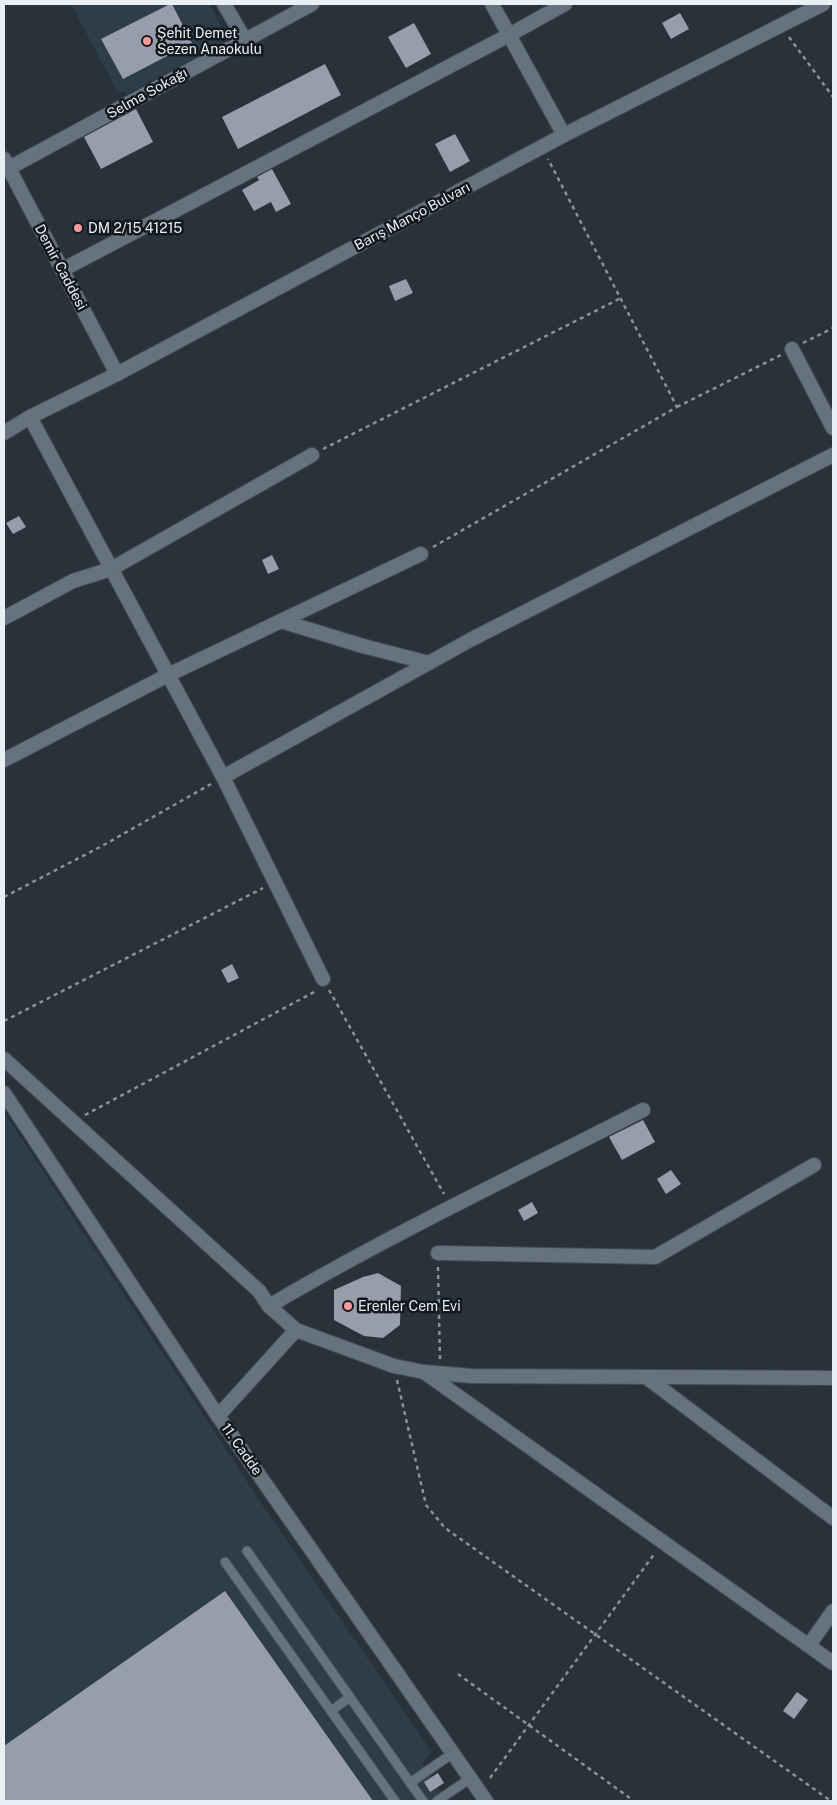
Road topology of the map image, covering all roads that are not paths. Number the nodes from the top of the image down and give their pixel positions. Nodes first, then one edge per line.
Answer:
1 (224, 4) edge
2 (312, 4) edge
3 (492, 4) edge
4 (564, 4) edge
5 (824, 4) edge
6 (509, 35) junction
7 (244, 40) junction
8 (564, 135) junction
9 (6, 164) edge
10 (62, 270) junction
11 (792, 349) road end
12 (117, 374) junction
13 (30, 417) junction
14 (833, 428) edge
15 (4, 433) edge
16 (312, 455) road end
17 (833, 455) edge
18 (420, 554) road end
19 (111, 569) junction
20 (4, 618) edge
21 (281, 621) junction
22 (429, 663) junction
23 (168, 675) junction
24 (4, 760) edge
25 (223, 777) junction
26 (325, 982) road end
27 (4, 1059) edge
28 (4, 1093) edge
29 (643, 1110) dead end
30 (814, 1164) dead end
31 (438, 1253) road end
32 (270, 1306) junction
33 (296, 1330) junction
34 (424, 1372) junction
35 (646, 1377) junction
36 (833, 1378) edge
37 (218, 1416) junction
38 (833, 1518) edge
39 (248, 1551) dead end
40 (225, 1562) dead end
41 (833, 1611) edge
42 (809, 1645) junction
43 (833, 1663) edge
44 (350, 1697) junction
45 (331, 1711) junction
46 (453, 1753) junction
47 (470, 1778) junction
48 (410, 1783) junction
49 (395, 1801) edge
50 (423, 1801) edge
51 (437, 1801) edge
52 (486, 1801) edge

1 - 7 street
2 - 7 street, Selma Sokağı
3 - 6 street
4 - 6 street
5 - 8 street, Barış Manço Bulvarı
6 - 8 street
6 - 10 street
7 - 9 street, Selma Sokağı
8 - 12 street, Barış Manço Bulvarı
9 - 10 street, Demir Caddesi
10 - 12 street, Demir Caddesi
11 - 14 street
12 - 13 street, Barış Manço Bulvarı
13 - 15 street, Barış Manço Bulvarı
13 - 19 street
16 - 19 street
17 - 22 street
18 - 21 street
19 - 20 street
19 - 23 street
21 - 22 street
21 - 23 street
22 - 25 street
23 - 24 street
23 - 25 street
25 - 26 street
27 - 32 street
28 - 37 street, 11. Cadde
29 - 32 street
30 - 31 street
32 - 33 street
33 - 34 street
33 - 37 street
34 - 35 street
34 - 42 street
35 - 36 street
35 - 38 street
37 - 46 street, 11. Cadde
39 - 44 lane
40 - 45 lane
41 - 42 street
42 - 43 street
44 - 45 lane
44 - 48 lane
45 - 49 lane
46 - 47 street, 11. Cadde
46 - 48 lane
47 - 51 lane
47 - 52 street, 11. Cadde
48 - 50 lane

